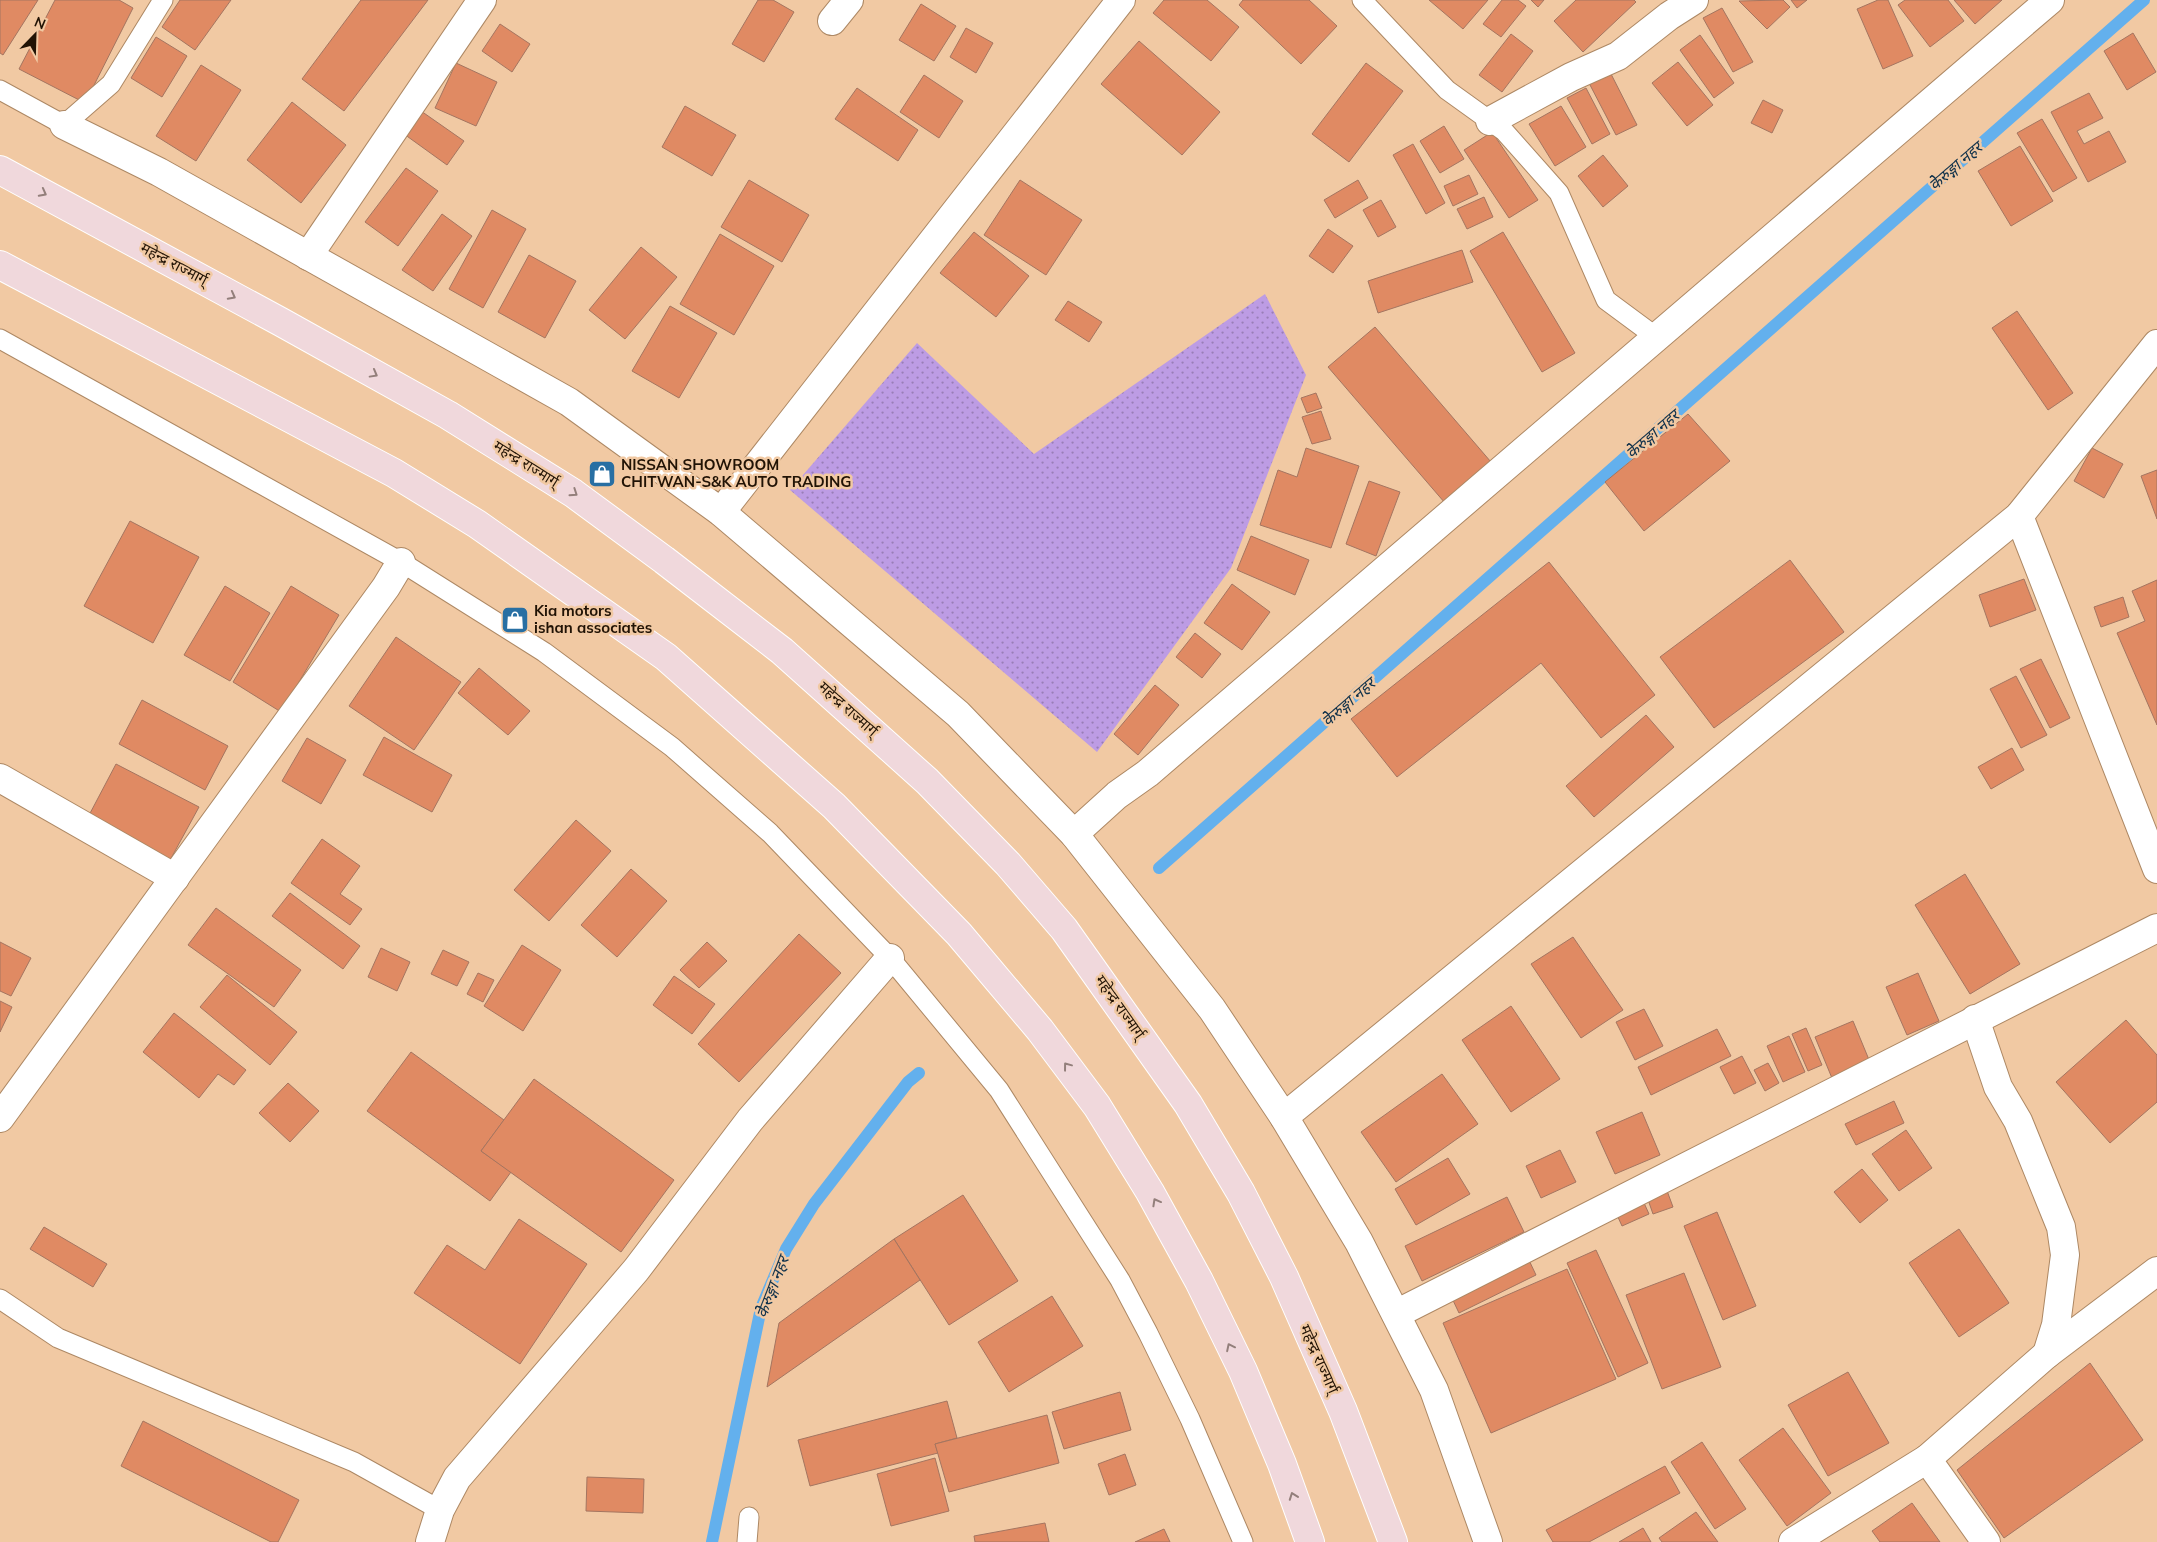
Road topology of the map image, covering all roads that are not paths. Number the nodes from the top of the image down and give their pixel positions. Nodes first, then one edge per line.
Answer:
1 (163, 0) edge
2 (482, 0) edge
3 (848, 0) edge
4 (1120, 0) edge
5 (1362, 0) edge
6 (1694, 0) edge
7 (2050, 0) edge
8 (832, 21) dead end
9 (0, 90) edge
10 (1490, 121) junction
11 (64, 125) junction
12 (0, 170) edge
13 (308, 256) junction
14 (0, 265) edge
15 (1656, 337) junction
16 (0, 339) edge
17 (2157, 344) edge
18 (721, 512) junction
19 (2018, 516) junction
20 (401, 562) junction
21 (0, 778) edge
22 (1074, 834) junction
23 (2157, 869) edge
24 (175, 878) junction
25 (2157, 928) edge
26 (890, 958) junction
27 (1975, 1019) junction
28 (1284, 1116) junction
29 (0, 1118) edge
30 (2157, 1271) edge
31 (0, 1299) edge
32 (1396, 1314) junction
33 (2047, 1354) junction
34 (1927, 1459) junction
35 (440, 1510) junction
36 (749, 1517) dead end
37 (430, 1542) edge
38 (747, 1542) edge
39 (1243, 1542) edge
40 (1310, 1542) edge
41 (1393, 1542) edge
42 (1488, 1542) edge
43 (1793, 1542) edge
44 (1986, 1542) edge

1 - 11 lane
2 - 13 street
3 - 8 street
4 - 18 street
5 - 10 lane
6 - 10 street
7 - 15 street
9 - 11 lane
10 - 15 lane
11 - 13 street
12 -> 41 highway, महेन्द्र राज्मार्ग्
13 - 18 street
40 -> 14 highway
15 - 22 street
16 - 20 lane
17 - 19 street
18 - 22 street
19 - 23 street
19 - 28 street
20 - 24 street
20 - 26 lane
21 - 24 street
22 - 28 street
24 - 29 street
25 - 27 street
26 - 35 street
26 - 39 lane
27 - 32 street
27 - 33 street
28 - 32 street
30 - 33 street
31 - 35 lane
32 - 42 street
33 - 34 street
34 - 43 street
34 - 44 street
35 - 37 street
36 - 38 lane

